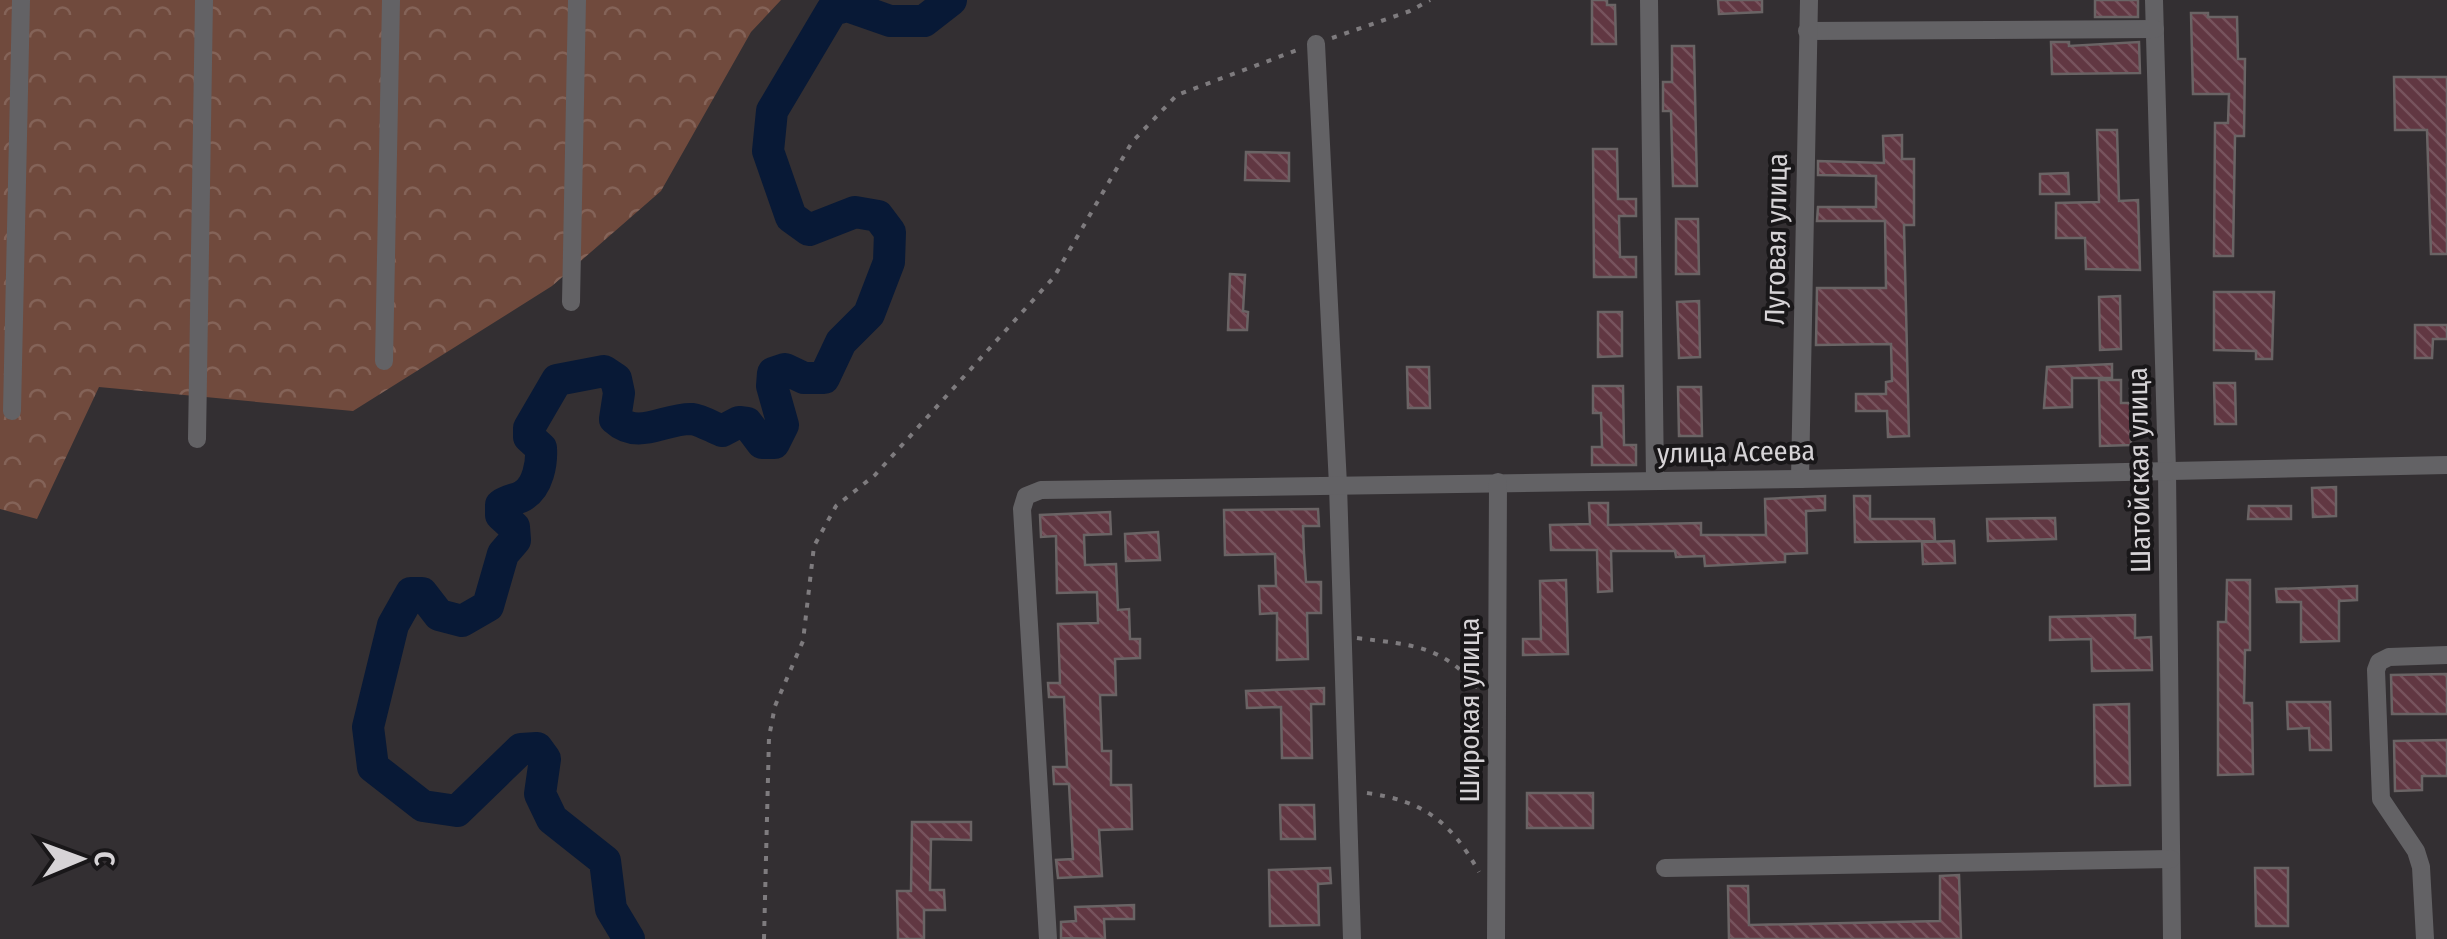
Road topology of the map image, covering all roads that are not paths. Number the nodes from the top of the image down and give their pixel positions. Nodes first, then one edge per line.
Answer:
1 (21, 0) edge
2 (204, 0) edge
3 (390, 0) edge
4 (576, 0) edge
5 (1649, 0) edge
6 (1809, 0) edge
7 (2154, 0) edge
8 (2154, 29) junction
9 (1807, 31) junction
10 (1316, 44) road end
11 (571, 302) dead end
12 (384, 361) dead end
13 (12, 411) dead end
14 (196, 438) dead end
15 (2447, 465) edge
16 (2167, 471) junction
17 (1800, 479) junction
18 (1656, 480) junction
19 (1498, 482) junction
20 (1338, 485) junction
21 (2447, 655) edge
22 (2171, 859) junction
23 (1665, 868) dead end
24 (1048, 939) edge
25 (1352, 939) edge
26 (1496, 939) edge
27 (2172, 939) edge
28 (2424, 939) edge

1 - 13 street
2 - 14 street
3 - 12 street
4 - 11 street
5 - 18 street
6 - 9 street, Луговая улица
7 - 8 street, Шатойская улица
8 - 9 street
8 - 16 street, Шатойская улица
9 - 17 street, Луговая улица
10 - 20 street
15 - 16 street, улица Асеева
16 - 17 street, улица Асеева
16 - 22 street, Шатойская улица
17 - 18 street, улица Асеева
18 - 19 street, улица Асеева
19 - 20 street, улица Асеева
19 - 26 street, Широкая улица
20 - 24 street, улица Асеева
20 - 25 street
21 - 28 street
22 - 23 street
22 - 27 street, Шатойская улица

